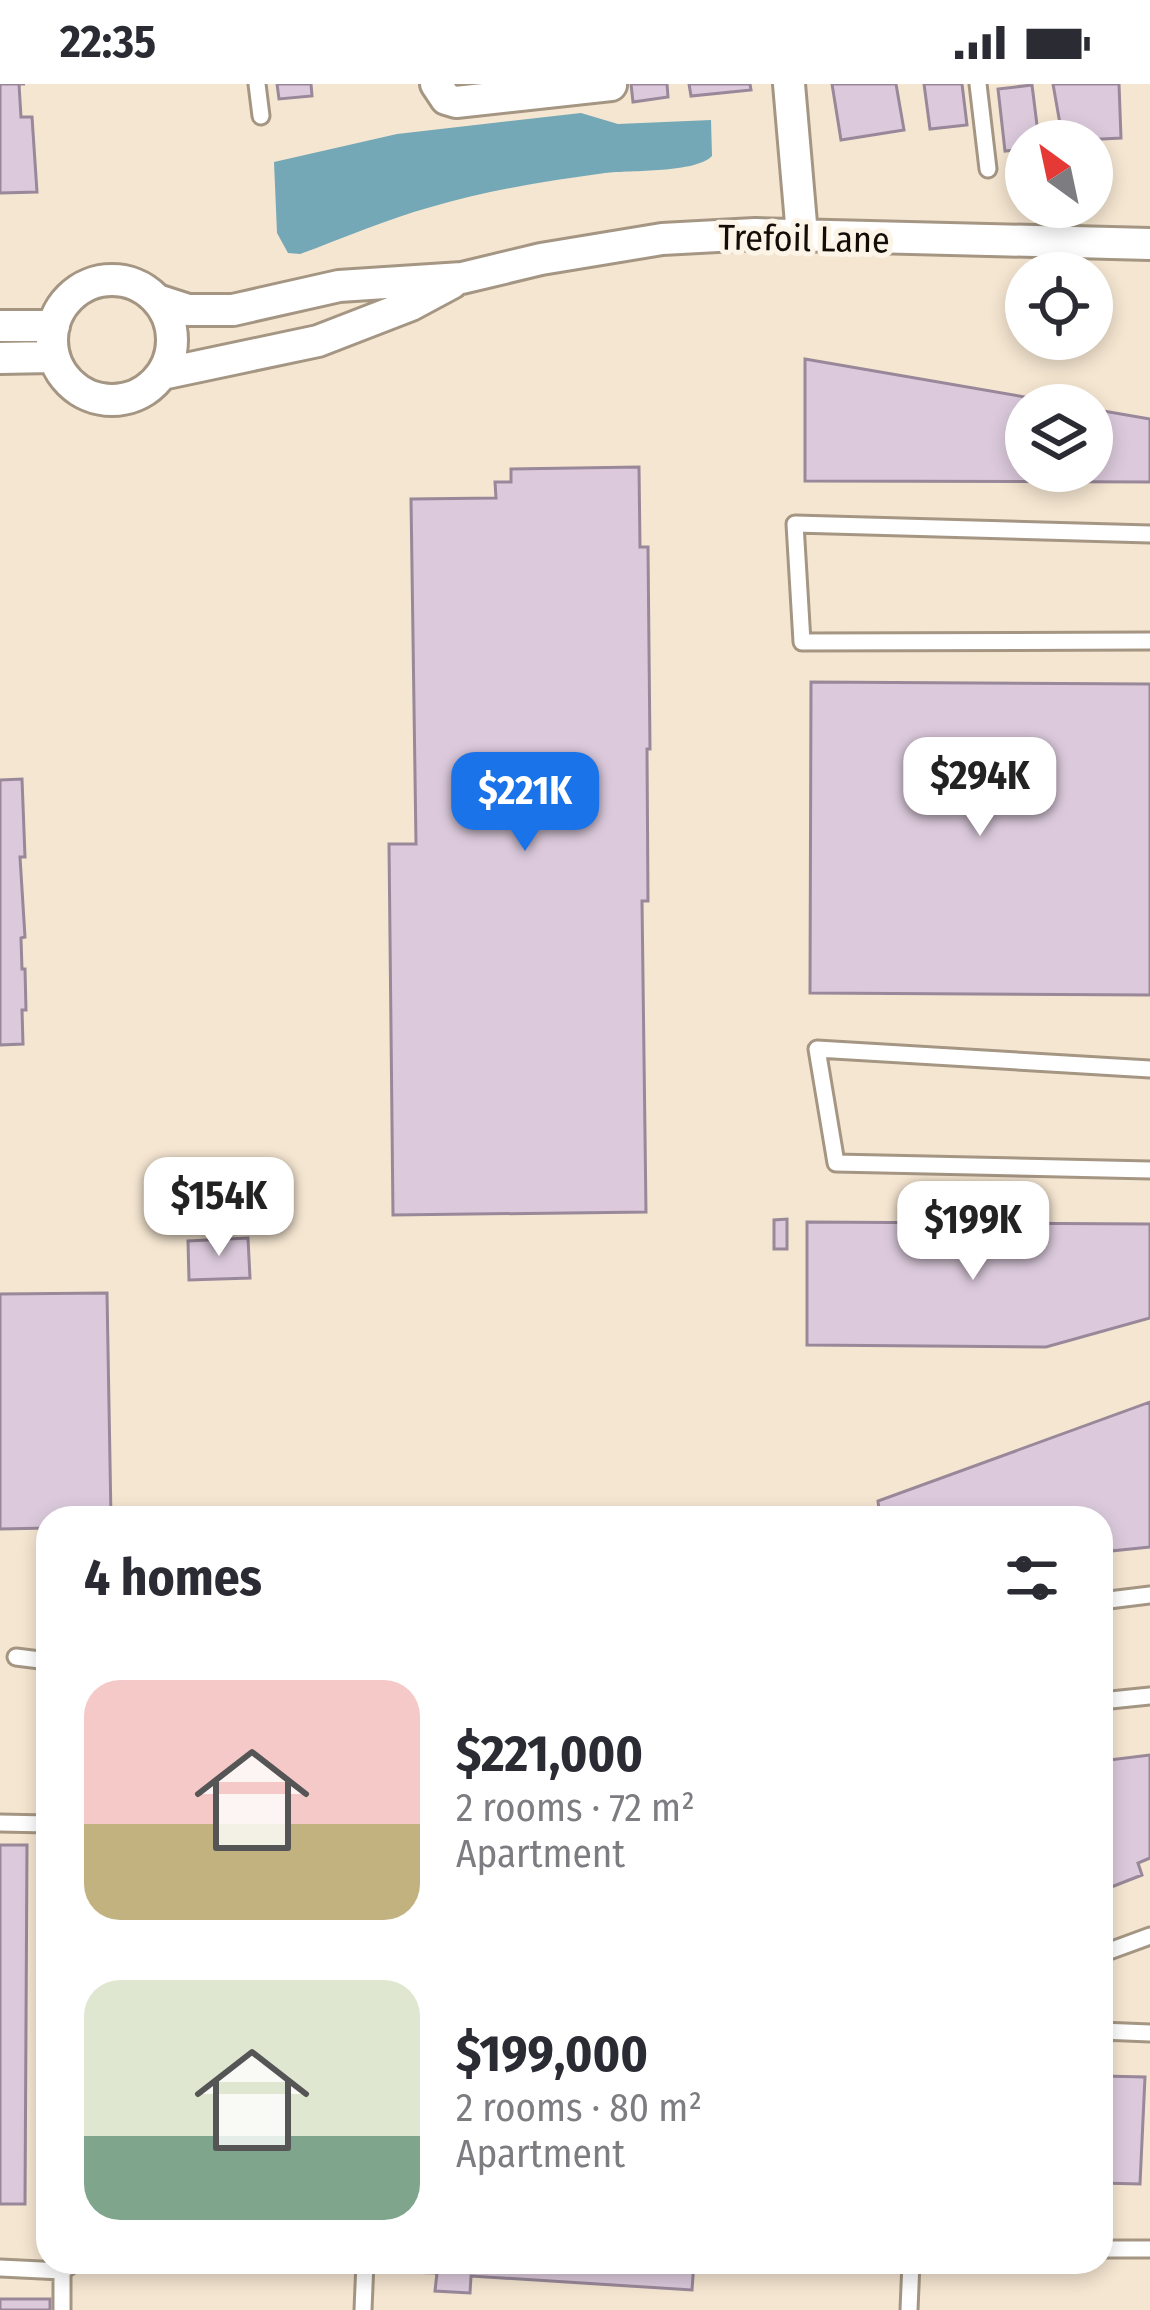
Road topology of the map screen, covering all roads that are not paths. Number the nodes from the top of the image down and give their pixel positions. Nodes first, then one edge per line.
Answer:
1 (257, 84) edge
2 (436, 84) edge
3 (611, 84) edge
4 (788, 84) edge
5 (978, 84) edge
6 (261, 116) dead end
7 (988, 169) dead end
8 (802, 235) junction
9 (1150, 244) edge
10 (463, 278) junction
11 (157, 300) junction
12 (0, 326) edge
13 (54, 326) junction
14 (53, 357) junction
15 (0, 358) edge
16 (162, 374) junction
17 (1150, 534) edge
18 (1150, 641) edge
19 (1150, 1069) edge
20 (1150, 1170) edge
21 (1150, 1595) edge
22 (1113, 1599) edge
23 (16, 1657) dead end
24 (36, 1660) edge
25 (1150, 1696) edge
26 (1113, 1700) edge
27 (0, 1822) edge
28 (36, 1824) edge
29 (1150, 1936) edge
30 (1113, 1950) edge
31 (1113, 2032) edge
32 (1150, 2032) edge
33 (1113, 2249) edge
34 (1150, 2249) edge
35 (36, 2267) edge
36 (0, 2268) edge
37 (68, 2274) edge
38 (364, 2274) edge
39 (910, 2274) edge
40 (62, 2310) edge
41 (363, 2310) edge
42 (909, 2310) edge

1 - 6 lane
2 - 3 street
4 - 8 street
5 - 7 lane
8 - 9 street, Trefoil Lane
8 - 10 street, Trefoil Lane
10 - 11 street, Trefoil Lane
10 - 16 street, Trefoil Lane
11 - 13 street, Trefoil Lane
11 - 16 street
12 - 13 street
13 - 14 street
14 - 15 street
14 - 16 street, Trefoil Lane
17 - 18 lane
19 - 20 lane
21 - 22 lane
23 - 24 lane
25 - 26 lane
27 - 28 lane
29 - 30 lane
31 - 32 lane
33 - 34 lane
35 - 36 lane
37 - 40 lane
38 - 41 lane
39 - 42 lane

